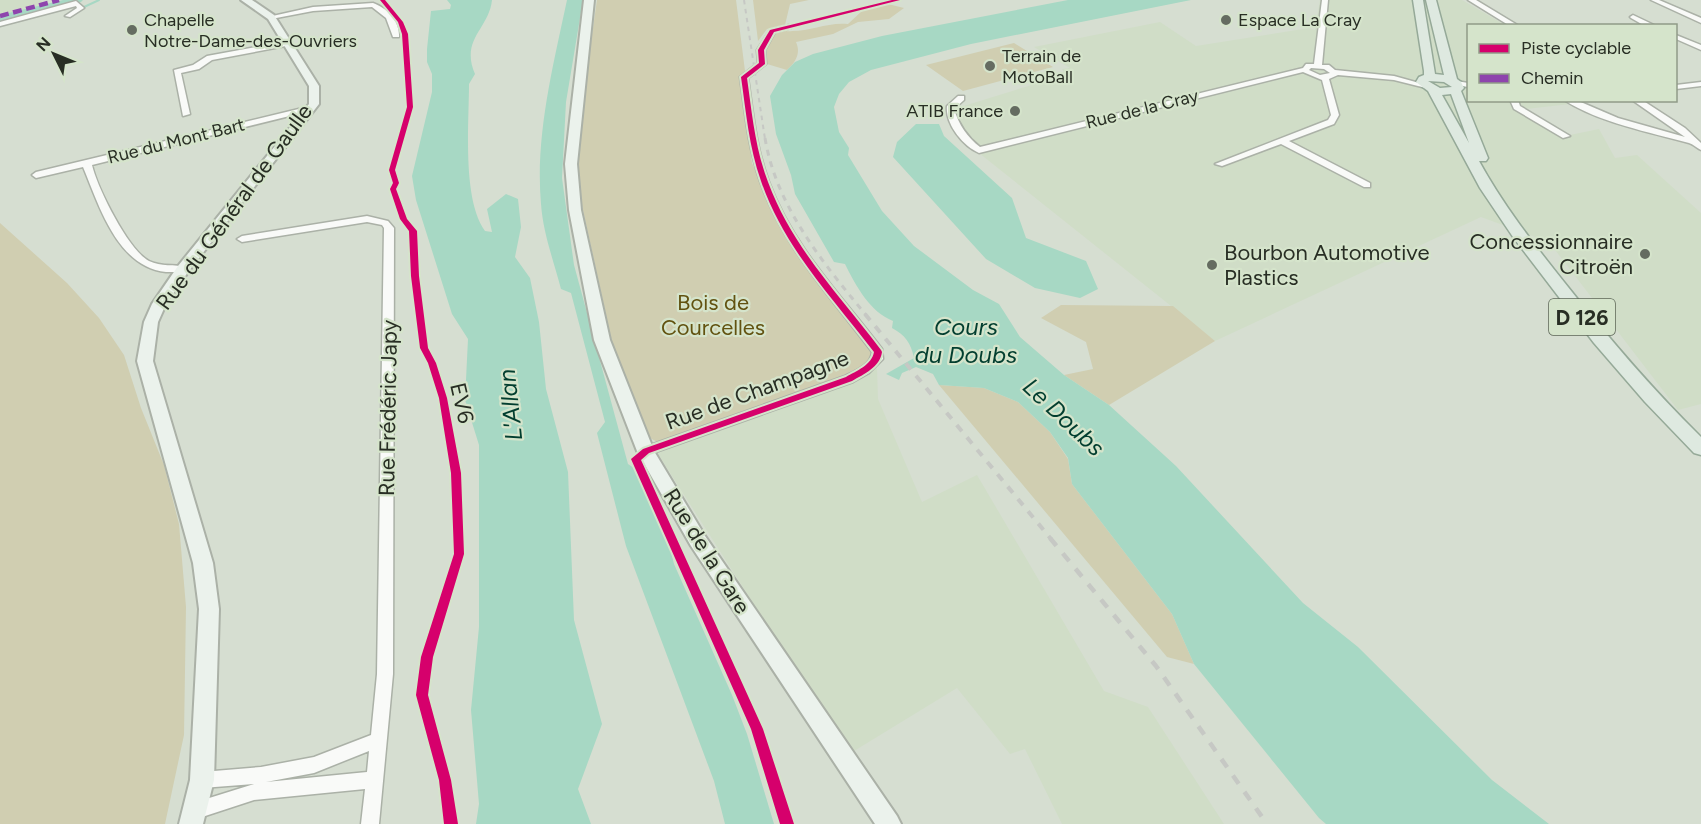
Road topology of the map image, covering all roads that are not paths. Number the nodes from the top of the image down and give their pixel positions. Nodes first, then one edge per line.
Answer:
1 (246, 0) edge
2 (589, 0) edge
3 (1325, 0) edge
4 (1418, 0) edge
5 (1431, 0) edge
6 (1471, 0) edge
7 (1653, 0) edge
8 (75, 2) edge
9 (68, 16) dead end
10 (1633, 16) dead end
11 (271, 17) junction
12 (1701, 21) edge
13 (0, 24) edge
14 (1513, 24) edge
15 (1648, 24) edge
16 (789, 27) dead end
17 (396, 35) dead end
18 (1677, 37) edge
19 (288, 42) junction
20 (1701, 48) edge
21 (1318, 65) junction
22 (1305, 70) junction
23 (1334, 72) junction
24 (1325, 78) junction
25 (1428, 83) junction
26 (1701, 84) edge
27 (1459, 86) edge
28 (1677, 87) edge
29 (961, 98) dead end
30 (1515, 102) edge
31 (1573, 102) edge
32 (1639, 102) edge
33 (311, 108) junction
34 (186, 114) dead end
35 (1566, 136) dead end
36 (1282, 141) junction
37 (1698, 144) edge
38 (88, 163) junction
39 (1219, 164) dead end
40 (36, 175) dead end
41 (1367, 185) dead end
42 (242, 239) dead end
43 (183, 269) junction
44 (1699, 446) edge
45 (646, 451) junction
46 (379, 739) junction
47 (202, 780) junction
48 (375, 780) junction
49 (194, 817) edge
50 (370, 824) edge
51 (889, 824) edge

1 - 11 main road, Rue du Général de Gaulle
2 - 45 main road, Rue de la Gare
3 - 21 street
4 - 25 main road, D 126
5 - 27 main road, D 126
6 - 14 street
7 - 12 street
8 - 9 street
8 - 13 street
10 - 15 street
11 - 17 street
11 - 19 main road, Rue du Général de Gaulle
16 - 45 street, Rue de Champagne
18 - 20 street
19 - 33 main road, Rue du Général de Gaulle
19 - 34 street
21 - 22 street, Rue de la Cray
21 - 23 street
22 - 24 street
22 - 29 street, Rue de la Cray
23 - 24 street
23 - 25 street
24 - 36 street
25 - 27 main road
25 - 44 main road, D 126
26 - 28 street
27 - 44 main road, D 126
30 - 35 street
31 - 37 street
32 - 37 street
33 - 38 street, Rue du Mont Bart
33 - 43 main road, Rue du Général de Gaulle
36 - 39 street
36 - 41 street
38 - 40 street
38 - 43 street, Rue du Mont Bart
42 - 46 street, Rue Frédéric Japy
43 - 47 main road, Rue du Général de Gaulle
45 - 51 main road, Rue de la Gare
46 - 47 street
46 - 48 street, Rue Frédéric Japy
47 - 49 main road, Rue du Général de Gaulle
48 - 49 street
48 - 50 street, Rue Frédéric Japy

